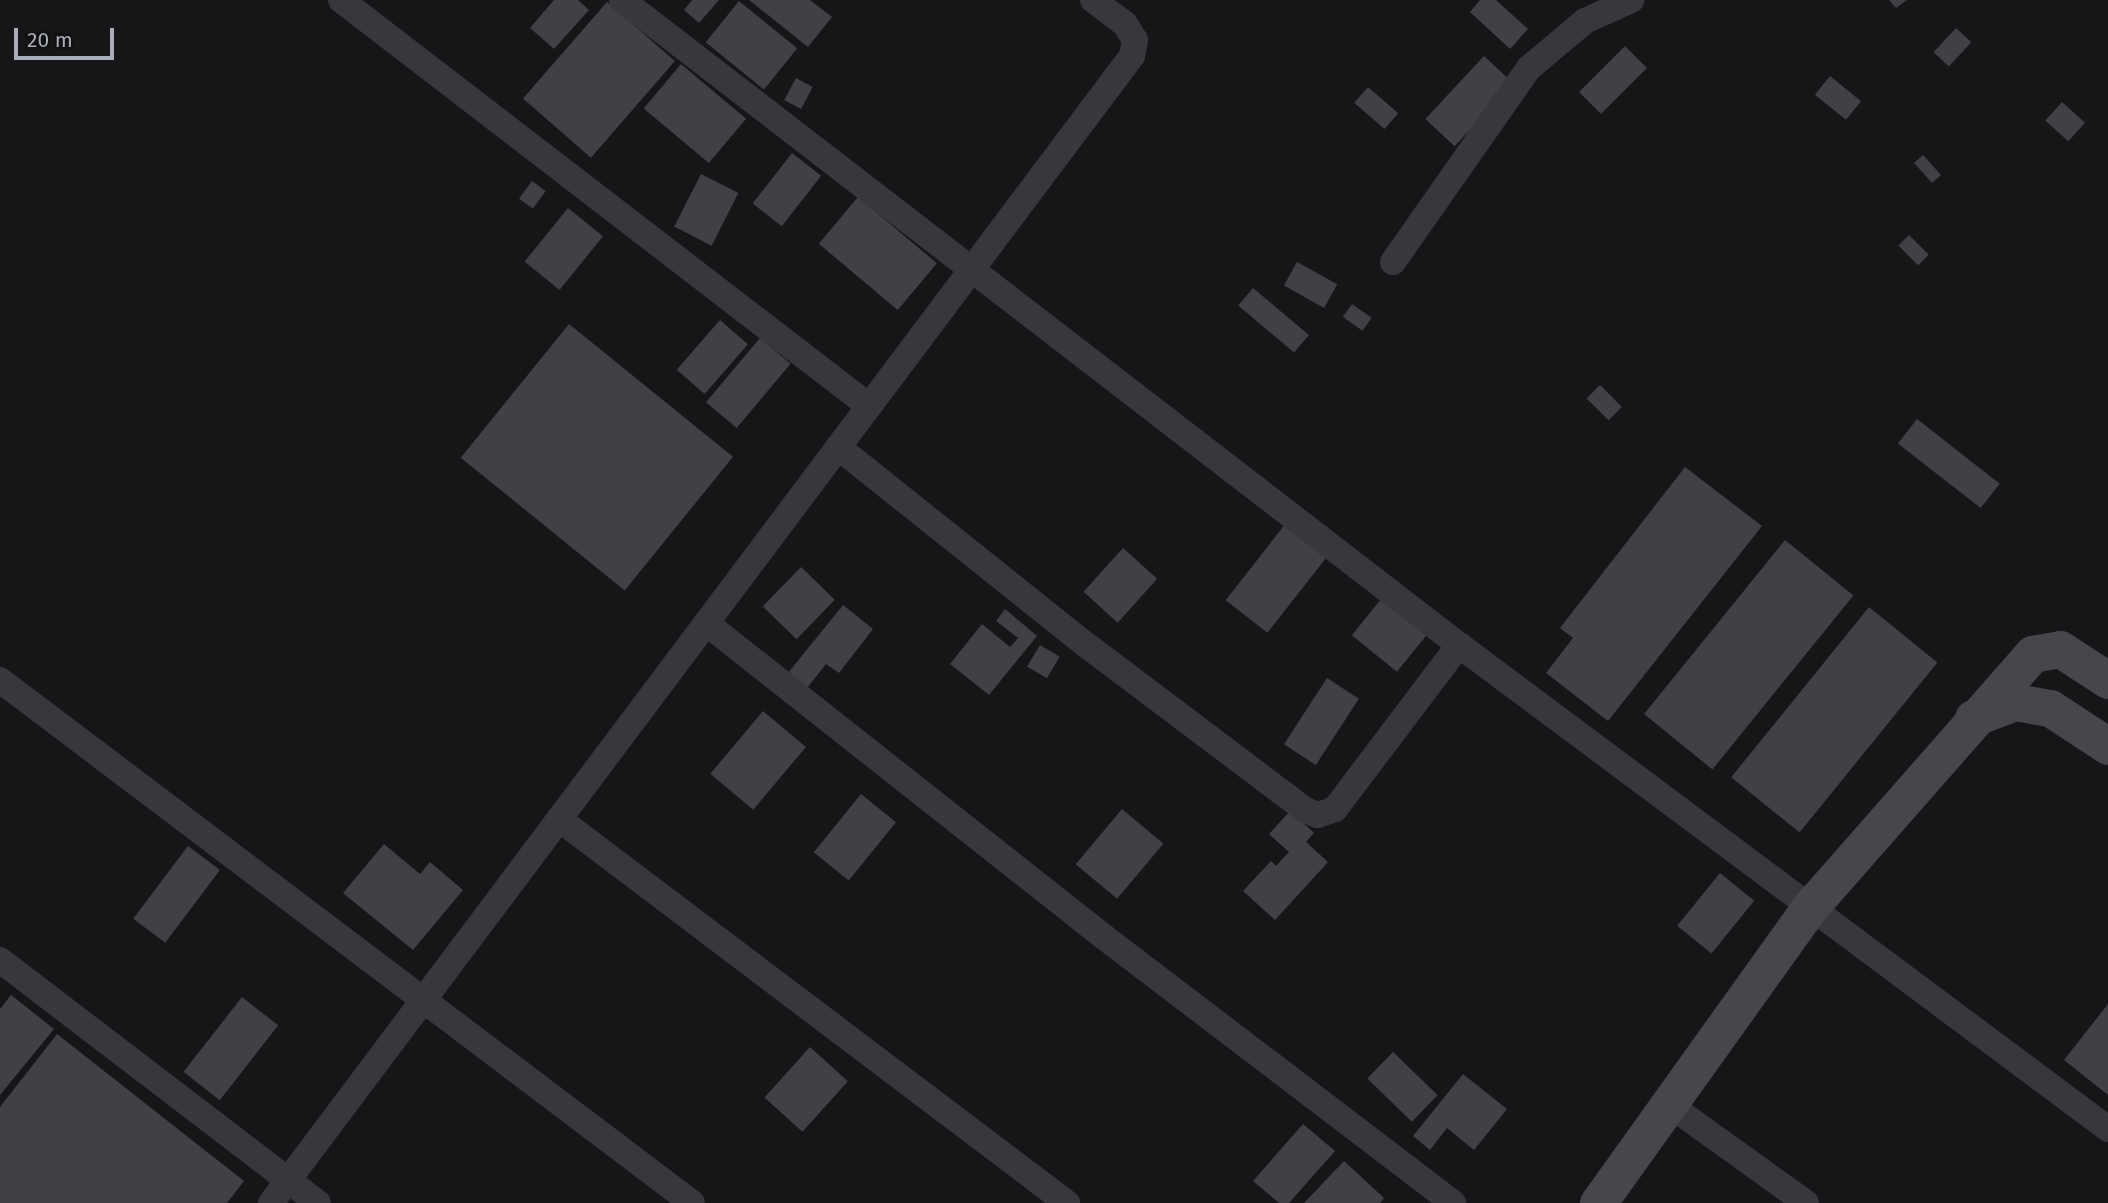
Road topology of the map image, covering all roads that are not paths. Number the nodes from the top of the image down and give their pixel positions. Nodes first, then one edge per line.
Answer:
1 (341, 0) edge
2 (622, 0) edge
3 (1093, 0) edge
4 (1631, 0) edge
5 (1393, 262) dead end
6 (972, 269) junction
7 (869, 406) junction
8 (838, 447) junction
9 (706, 623) junction
10 (1459, 645) junction
11 (0, 680) edge
12 (2108, 680) edge
13 (1972, 719) junction
14 (2108, 746) edge
15 (559, 819) junction
16 (1811, 906) junction
17 (0, 960) edge
18 (423, 1000) junction
19 (1667, 1103) junction
20 (2108, 1129) edge
21 (288, 1180) junction
22 (271, 1203) edge
23 (318, 1203) edge
24 (692, 1203) edge
25 (1067, 1203) edge
26 (1453, 1203) edge
27 (1598, 1203) edge
28 (1806, 1203) edge

1 - 7 street
2 - 6 street
3 - 6 street
4 - 5 street
6 - 7 street
6 - 10 street
7 - 8 street
8 - 9 street
8 - 10 street
9 - 15 street
9 - 26 street
10 - 16 street
11 - 18 street
12 - 13 street
13 - 14 street
13 - 16 street
15 - 18 street
15 - 25 street
16 - 19 street
16 - 20 street
17 - 21 street
18 - 21 street
18 - 24 street
19 - 27 street
19 - 28 street
21 - 22 street
21 - 23 street

